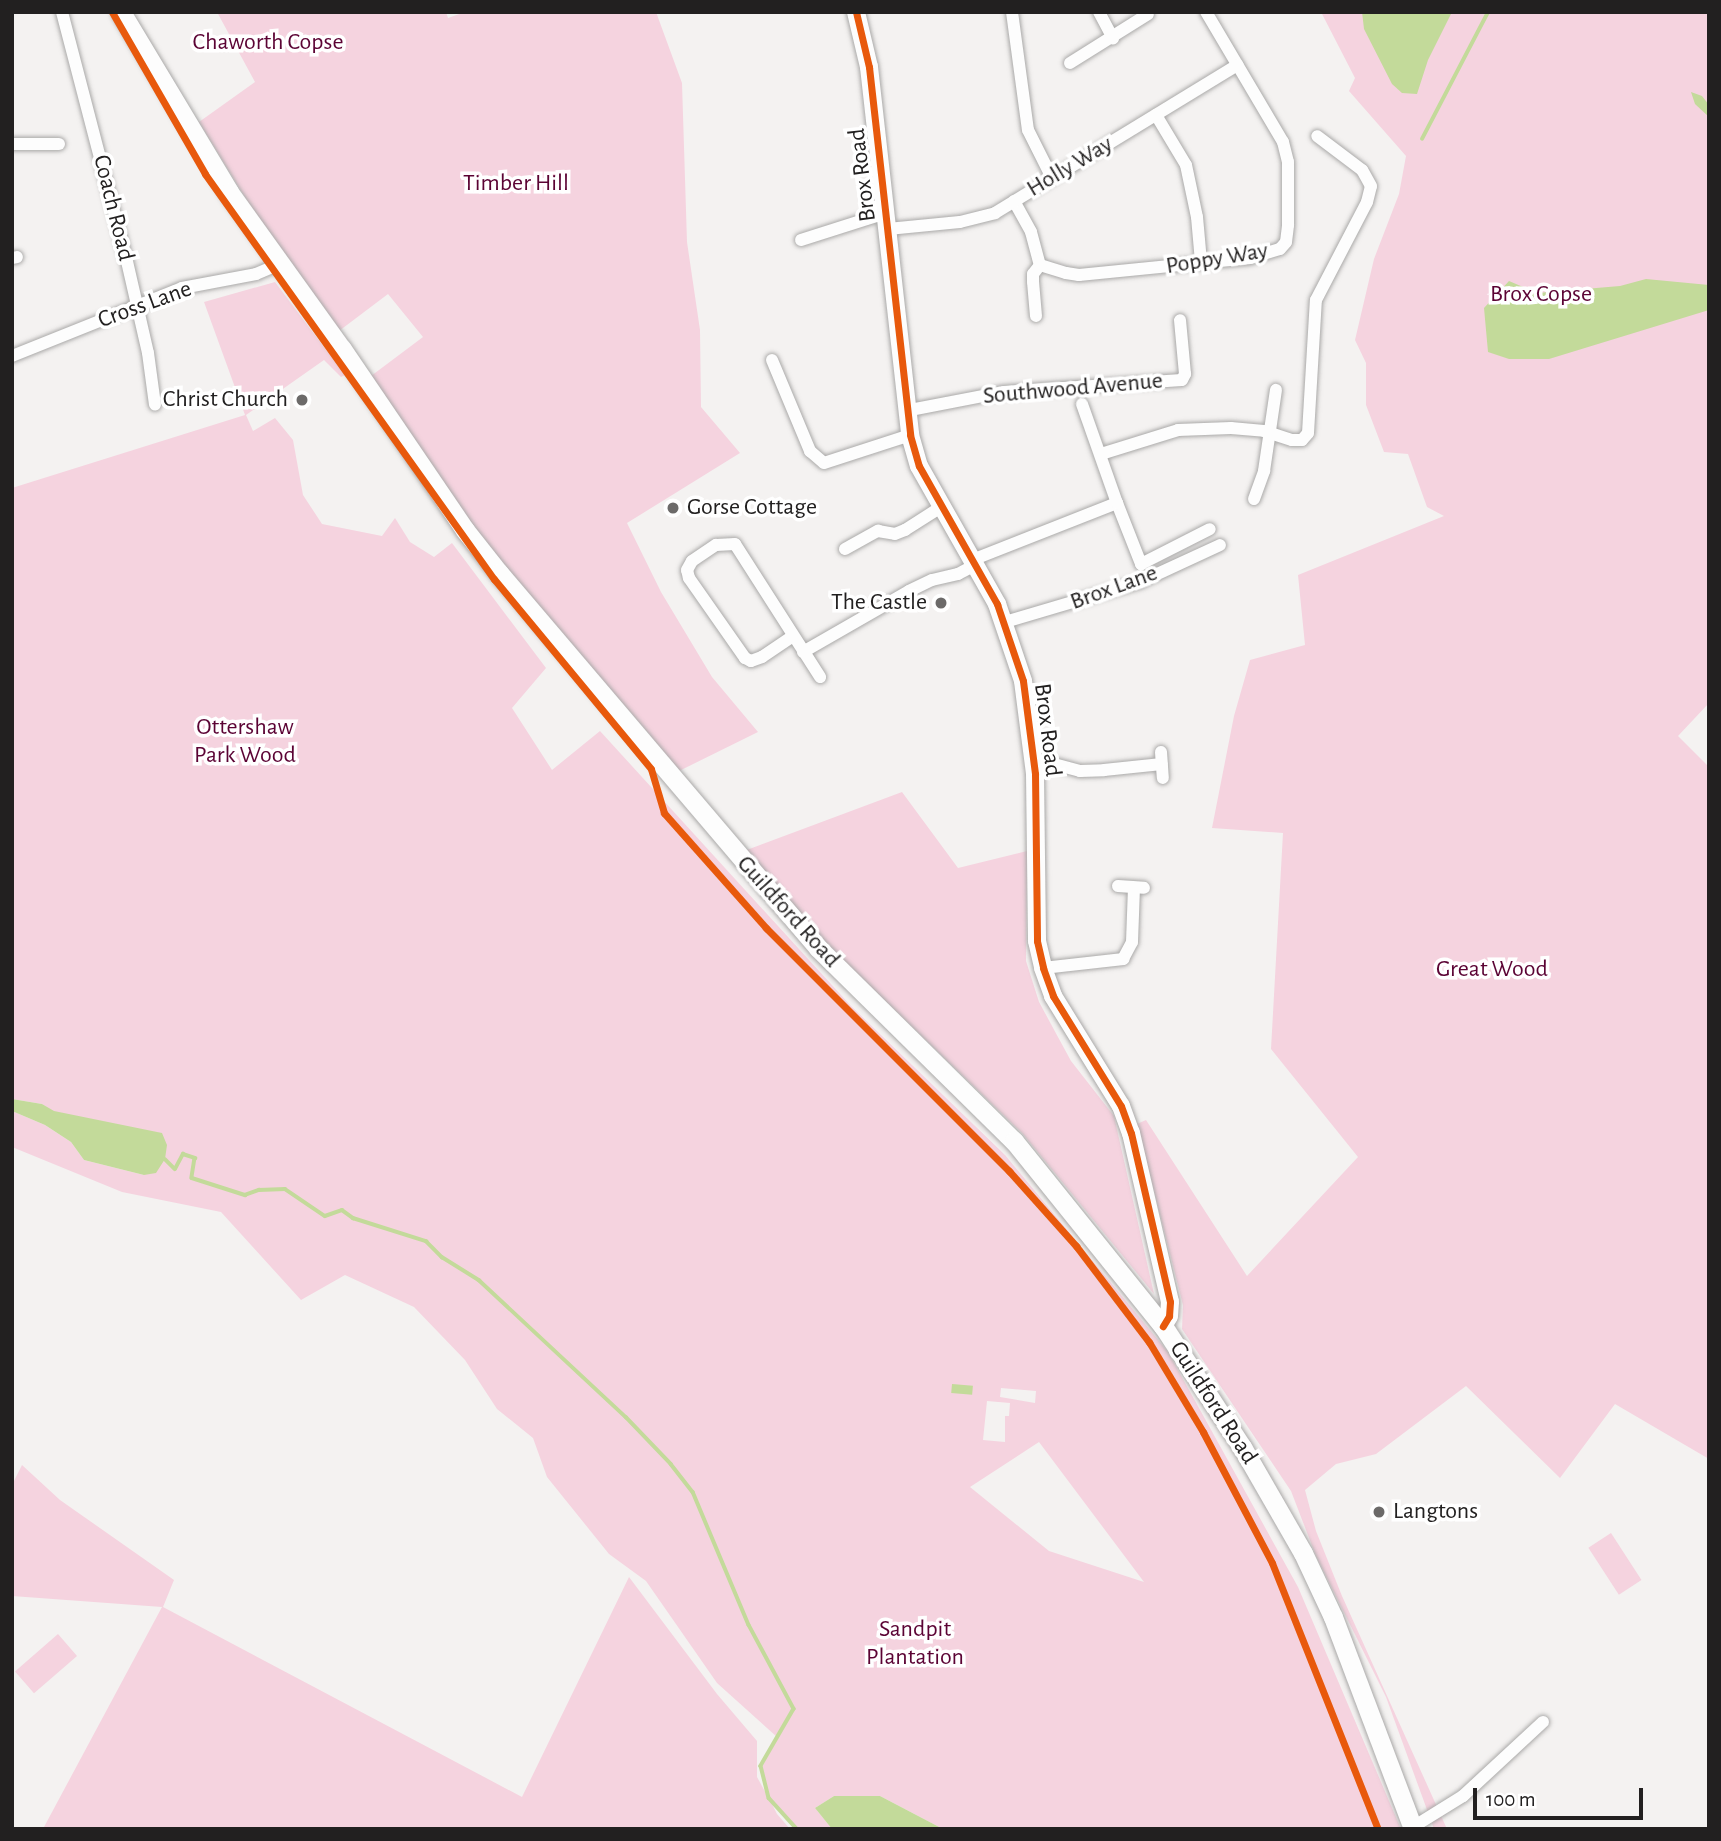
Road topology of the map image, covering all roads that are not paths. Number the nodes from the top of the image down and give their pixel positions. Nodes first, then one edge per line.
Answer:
1 (62, 12) edge
2 (121, 12) edge
3 (856, 12) edge
4 (1013, 12) edge
5 (1099, 12) edge
6 (1206, 12) edge
7 (1148, 15) dead end
8 (1113, 38) junction
9 (1070, 63) dead end
10 (1237, 65) junction
11 (1156, 115) junction
12 (1317, 135) dead end
13 (12, 144) edge
14 (60, 144) dead end
15 (1052, 178) junction
16 (1014, 201) junction
17 (887, 221) junction
18 (805, 242) dead end
19 (1201, 262) junction
20 (280, 264) junction
21 (1040, 265) junction
22 (137, 306) junction
23 (1035, 316) dead end
24 (1180, 320) dead end
25 (12, 356) edge
26 (772, 360) dead end
27 (1276, 390) dead end
28 (1082, 404) dead end
29 (155, 405) dead end
30 (905, 411) junction
31 (1269, 433) junction
32 (910, 435) junction
33 (1101, 454) junction
34 (1254, 499) dead end
35 (1117, 503) junction
36 (941, 507) junction
37 (1210, 529) dead end
38 (1220, 545) dead end
39 (845, 549) dead end
40 (974, 562) junction
41 (1004, 622) junction
42 (793, 636) junction
43 (803, 652) junction
44 (820, 677) dead end
45 (1034, 767) junction
46 (1163, 778) dead end
47 (1118, 886) dead end
48 (1043, 968) junction
49 (1163, 1326) junction
50 (1543, 1721) dead end
51 (1413, 1828) edge

1 - 22 street, Coach Road
2 - 20 main road, Guildford Road
3 - 17 street, Brox Road
4 - 15 street
5 - 8 street
6 - 10 street
7 - 8 street
8 - 9 street
10 - 11 street, Holly Way
10 - 19 street, Poppy Way
11 - 15 street, Holly Way
11 - 19 street
12 - 31 street
13 - 14 street
15 - 16 street, Holly Way
16 - 17 street, Holly Way
16 - 21 street
17 - 18 street, Holly Way
17 - 30 street, Brox Road
19 - 21 street, Poppy Way
20 - 22 street, Cross Lane
20 - 49 main road, Guildford Road
21 - 23 street
22 - 25 street, Cross Lane
22 - 29 street, Coach Road
24 - 30 street, Southwood Avenue
26 - 32 street
27 - 31 street
28 - 33 street
30 - 32 street, Brox Road
31 - 33 street
31 - 34 street
32 - 36 street, Brox Road
33 - 35 street
35 - 37 street
35 - 40 street
36 - 39 street
36 - 40 street, Brox Road
38 - 41 street, Brox Lane
40 - 41 street, Brox Road
40 - 43 street
41 - 45 street, Brox Road
42 - 42 street
42 - 43 street
43 - 44 street
45 - 46 street
45 - 48 street, Brox Road
47 - 48 street
48 - 49 street, Brox Road
49 - 51 main road, Guildford Road
50 - 51 street

